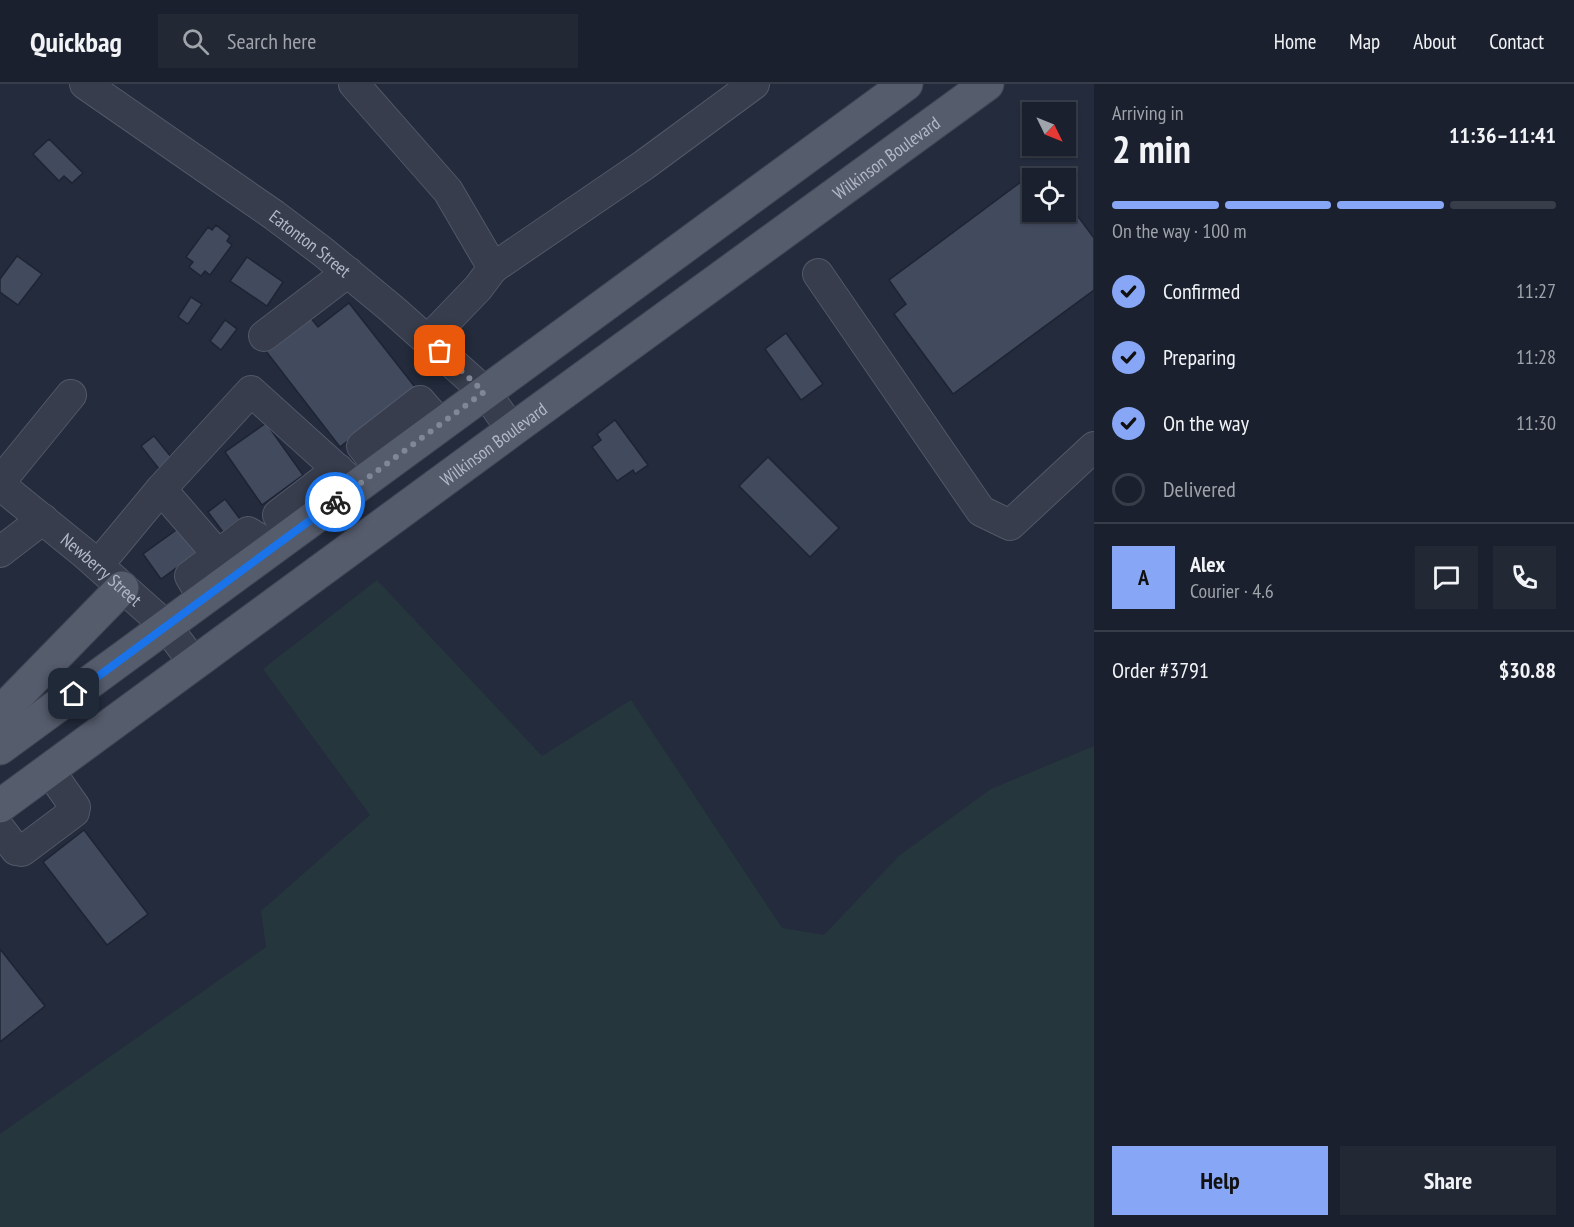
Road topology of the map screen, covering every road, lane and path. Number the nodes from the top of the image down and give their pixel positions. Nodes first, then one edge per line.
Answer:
1 (85, 84) edge
2 (354, 84) edge
3 (754, 84) edge
4 (906, 84) edge
5 (987, 84) edge
6 (493, 268) junction
7 (348, 272) junction
8 (818, 274) dead end
9 (264, 336) dead end
10 (428, 340) junction
11 (484, 392) junction
12 (71, 395) dead end
13 (512, 429) junction
14 (1094, 447) edge
15 (358, 475) junction
16 (0, 483) edge
17 (161, 489) junction
18 (43, 519) junction
19 (0, 552) edge
20 (227, 564) junction
21 (98, 565) junction
22 (122, 588) junction
23 (166, 626) junction
24 (194, 663) junction
25 (0, 713) edge
26 (0, 748) edge
27 (49, 770) junction
28 (0, 806) edge
29 (0, 829) edge

1 - 7 street, Eatonton Street
2 - 6 street
3 - 6 street
4 - 11 main road
5 - 13 main road, Wilkinson Boulevard
6 - 10 street
7 - 9 street
7 - 10 street, Eatonton Street
8 - 14 street
10 - 11 street, Eatonton Street
11 - 13 street, Eatonton Street
11 - 15 main road
12 - 16 street
13 - 24 main road, Wilkinson Boulevard
15 - 17 street
15 - 20 main road
16 - 18 street, Newberry Street
17 - 20 street
17 - 21 street
18 - 19 street
18 - 21 street, Newberry Street
20 - 23 main road
21 - 22 street, Newberry Street
22 - 23 street, Newberry Street
22 - 25 main road
23 - 24 street, Newberry Street
23 - 26 main road
24 - 27 main road, Wilkinson Boulevard
27 - 28 main road, Wilkinson Boulevard
27 - 29 street

